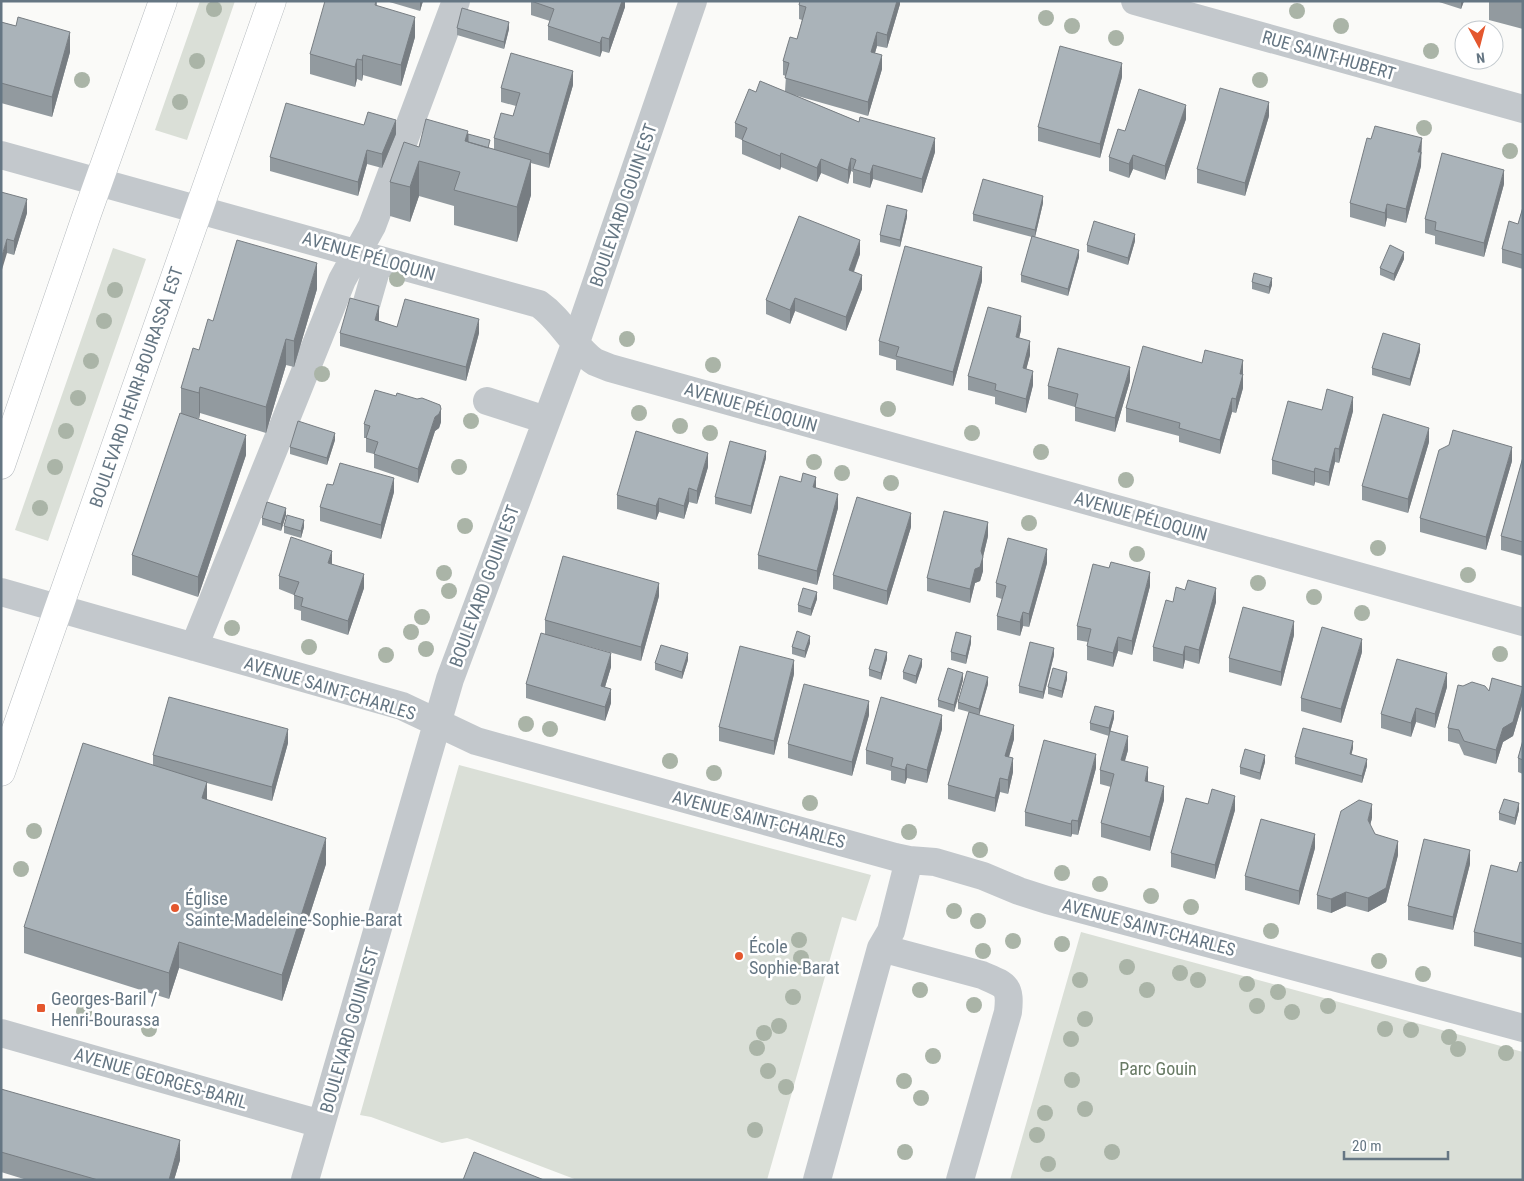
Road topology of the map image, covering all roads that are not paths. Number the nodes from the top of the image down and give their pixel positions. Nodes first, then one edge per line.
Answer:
1 (163, 1) edge
2 (272, 1) edge
3 (456, 1) edge
4 (693, 1) edge
5 (1135, 1) edge
6 (1523, 109) edge
7 (1, 154) edge
8 (99, 181) junction
9 (198, 208) junction
10 (368, 256) junction
11 (363, 316) edge
12 (576, 342) junction
13 (487, 401) dead end
14 (546, 420) junction
15 (1, 465) edge
16 (1, 592) edge
17 (59, 608) junction
18 (1523, 622) edge
19 (194, 647) junction
20 (438, 723) junction
21 (1, 772) edge
22 (909, 860) junction
23 (881, 948) junction
24 (1523, 1028) edge
25 (1, 1033) edge
26 (322, 1124) junction
27 (305, 1180) edge
28 (817, 1180) edge
29 (960, 1180) edge

1 - 8 main road
2 - 9 main road, BOULEVARD HENRI-BOURASSA EST
3 - 10 street
4 - 12 street, BOULEVARD GOUIN EST
5 - 6 street, RUE SAINT-HUBERT
7 - 8 street, AVENUE PÉLOQUIN
8 - 9 street, AVENUE PÉLOQUIN
8 - 15 main road
9 - 10 street, AVENUE PÉLOQUIN
9 - 17 main road, BOULEVARD HENRI-BOURASSA EST
10 - 11 street
10 - 12 street, AVENUE PÉLOQUIN
10 - 19 street
12 - 14 street, BOULEVARD GOUIN EST
12 - 18 street, AVENUE PÉLOQUIN
13 - 14 street
14 - 20 street, BOULEVARD GOUIN EST
16 - 17 street, AVENUE SAINT-CHARLES
17 - 19 street, AVENUE SAINT-CHARLES
17 - 21 main road, BOULEVARD HENRI-BOURASSA EST
19 - 20 street, AVENUE SAINT-CHARLES
20 - 22 street, AVENUE SAINT-CHARLES
20 - 26 street, BOULEVARD GOUIN EST
22 - 23 street
22 - 24 street, AVENUE SAINT-CHARLES
23 - 28 street
23 - 29 street
25 - 26 street, AVENUE GEORGES-BARIL
26 - 27 street, BOULEVARD GOUIN EST

